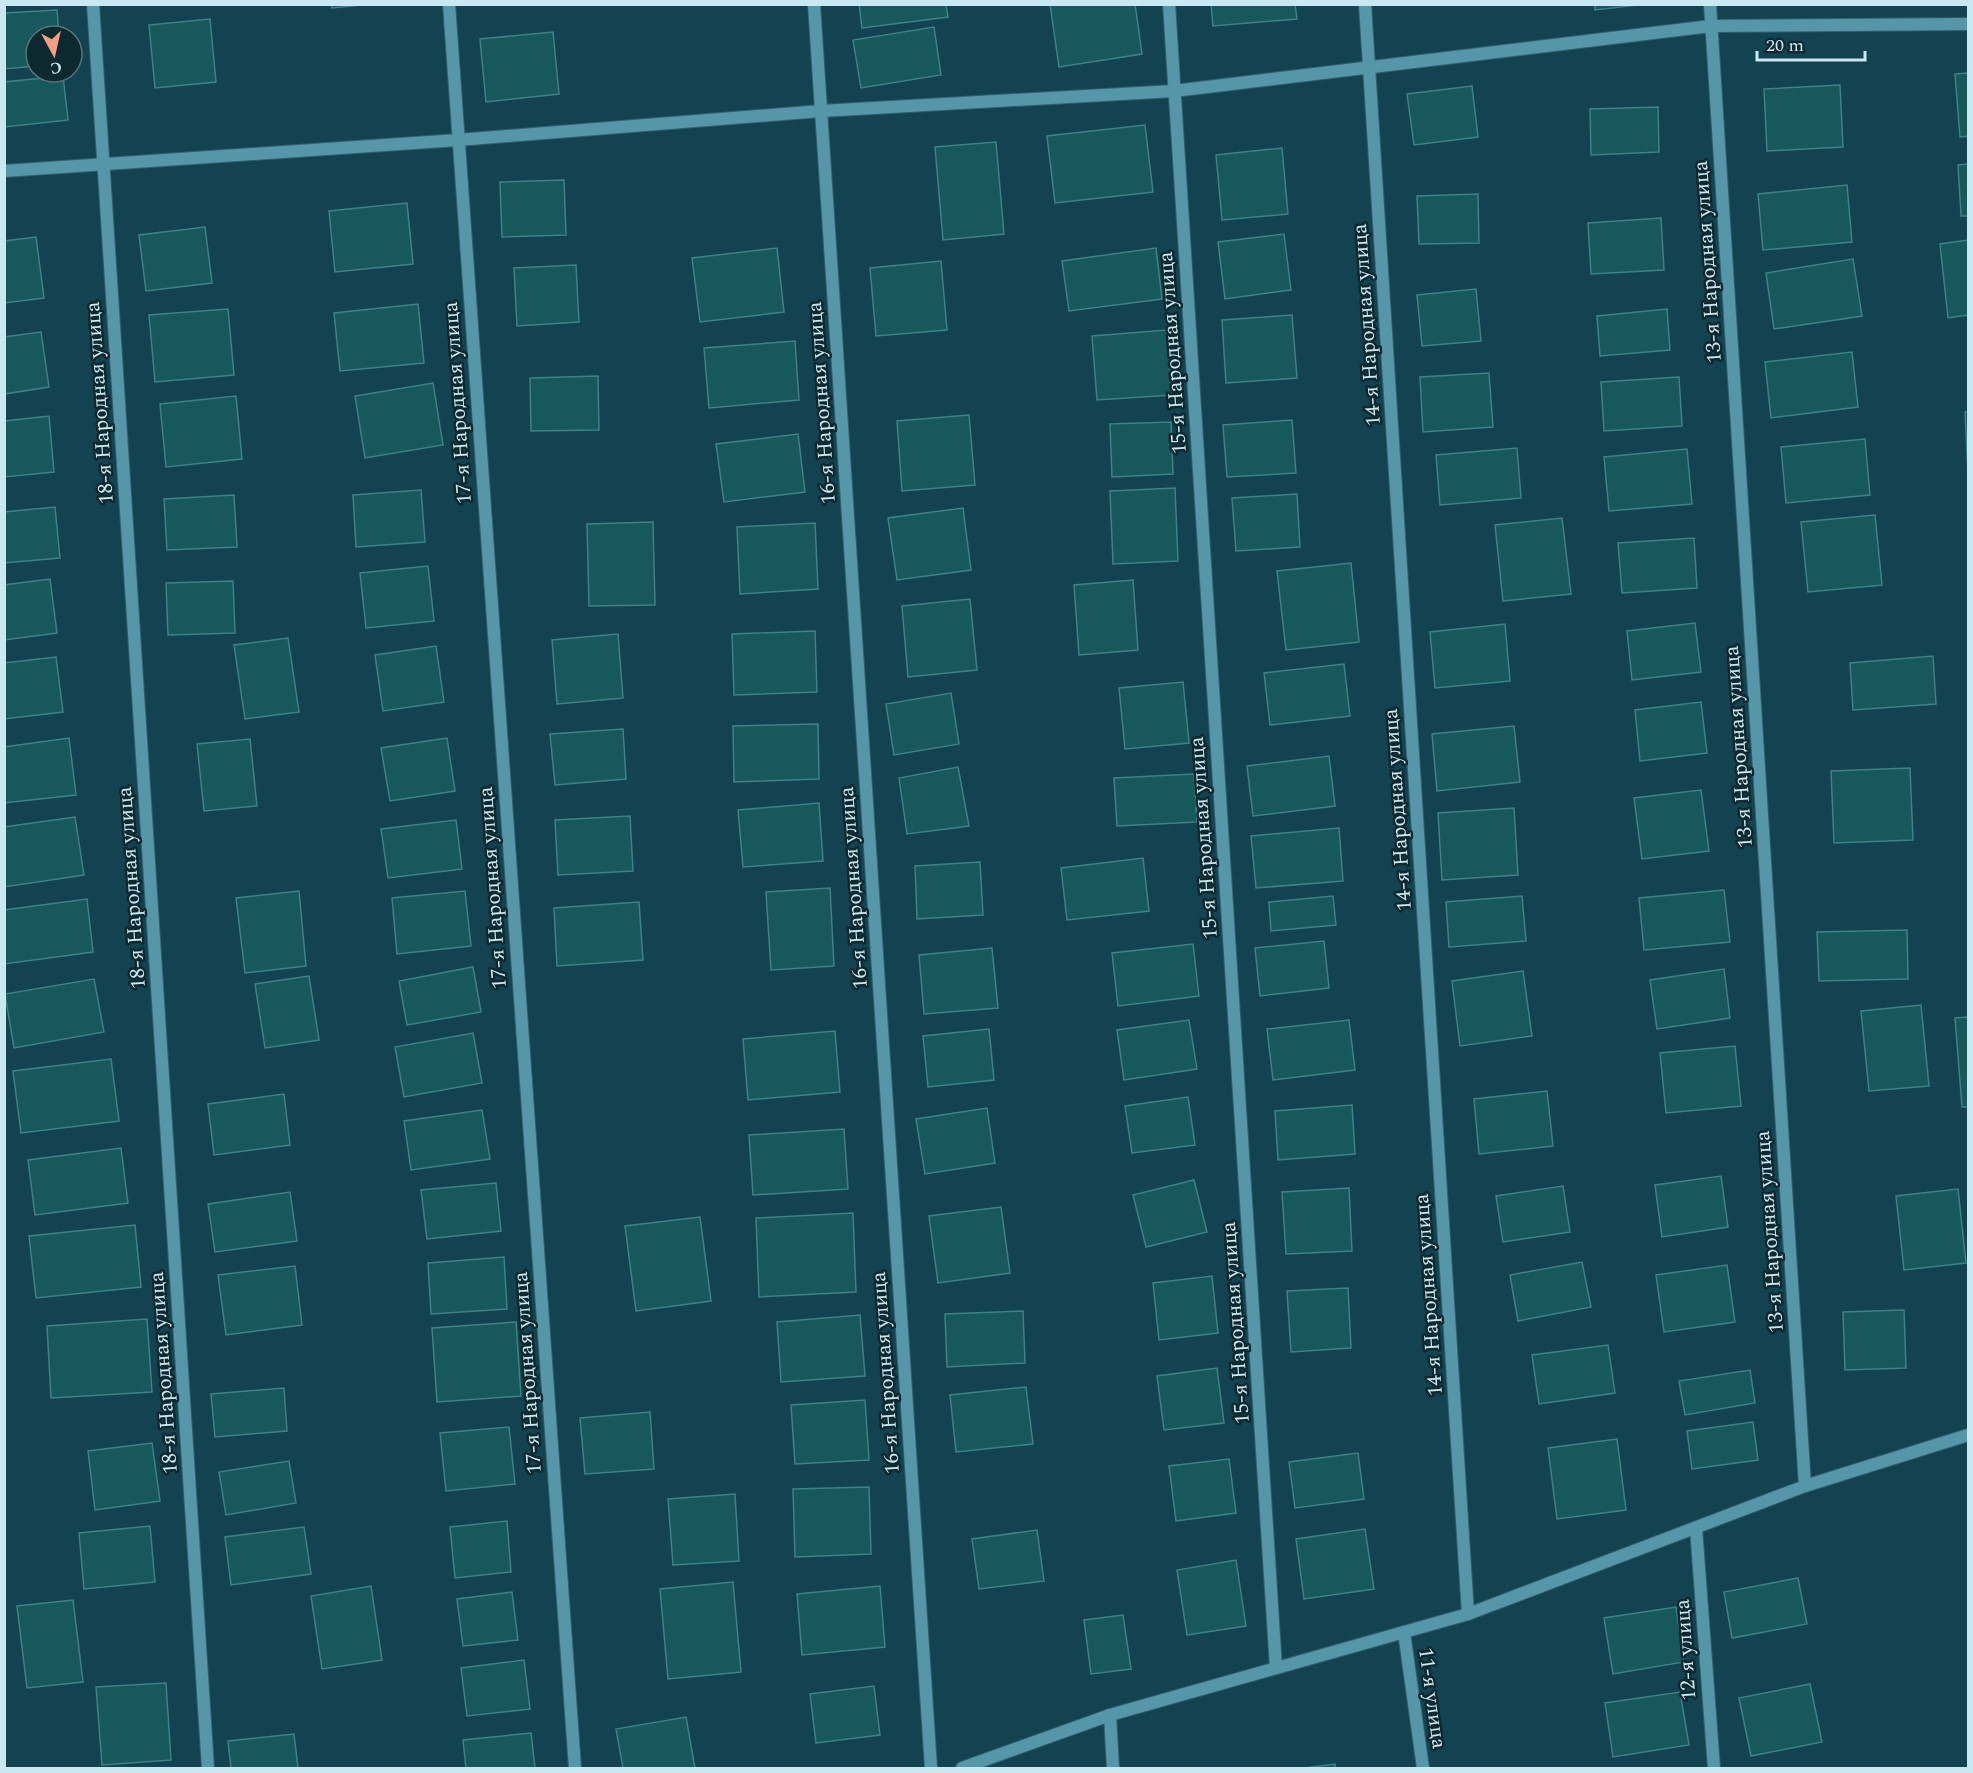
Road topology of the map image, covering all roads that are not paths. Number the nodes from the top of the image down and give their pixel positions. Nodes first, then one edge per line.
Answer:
1 (93, 4) edge
2 (449, 4) edge
3 (814, 4) edge
4 (1169, 4) edge
5 (1365, 4) edge
6 (1710, 4) edge
7 (1968, 24) edge
8 (1711, 26) junction
9 (1369, 69) junction
10 (1174, 91) junction
11 (821, 111) junction
12 (458, 140) junction
13 (103, 165) junction
14 (4, 171) edge
15 (1968, 1436) edge
16 (1805, 1486) junction
17 (1696, 1528) junction
18 (1468, 1614) junction
19 (1404, 1632) junction
20 (1276, 1668) junction
21 (1110, 1714) junction
22 (208, 1768) edge
23 (575, 1768) edge
24 (931, 1768) edge
25 (962, 1768) edge
26 (1113, 1768) edge
27 (1423, 1768) edge
28 (1714, 1768) edge

1 - 13 street, 18-я Народная улица
2 - 12 street, 17-я Народная улица
3 - 11 street, 16-я Народная улица
4 - 10 street, 15-я Народная улица
5 - 9 street, 14-я Народная улица
6 - 8 street, 13-я Народная улица
7 - 8 street
8 - 9 street
8 - 16 street, 13-я Народная улица
9 - 10 street
9 - 18 street, 14-я Народная улица
10 - 11 street
10 - 20 street, 15-я Народная улица
11 - 12 street
11 - 24 street, 16-я Народная улица
12 - 13 street
12 - 23 street, 17-я Народная улица
13 - 14 street
13 - 22 street, 18-я Народная улица
15 - 16 street
16 - 17 street
17 - 18 street
17 - 28 street, 12-я улица
18 - 19 street
19 - 20 street
19 - 27 street, 11-я улица
20 - 21 street
21 - 25 street
21 - 26 street

